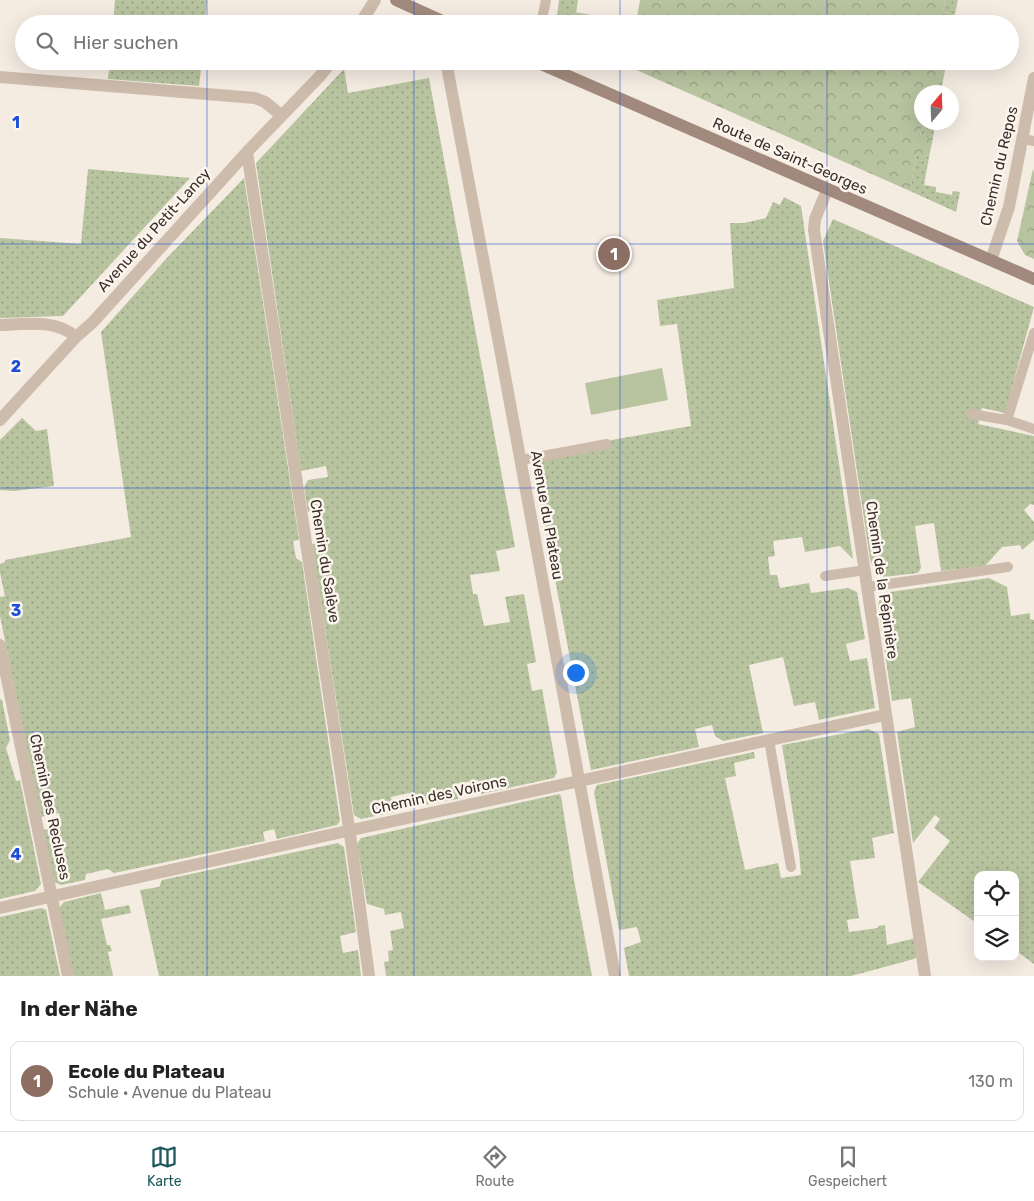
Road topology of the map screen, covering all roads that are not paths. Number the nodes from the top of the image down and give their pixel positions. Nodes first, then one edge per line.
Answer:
1 (375, 0) edge
2 (396, 0) edge
3 (546, 0) edge
4 (366, 15) edge
5 (429, 15) edge
6 (544, 15) edge
7 (325, 70) edge
8 (448, 70) edge
9 (554, 70) edge
10 (0, 77) edge
11 (1034, 78) edge
12 (281, 115) junction
13 (1028, 140) edge
14 (247, 152) junction
15 (827, 190) junction
16 (990, 260) junction
17 (1034, 279) edge
18 (0, 324) edge
19 (1034, 333) edge
20 (76, 337) junction
21 (971, 414) dead end
22 (0, 420) edge
23 (1007, 420) junction
24 (1034, 429) edge
25 (607, 444) dead end
26 (521, 460) junction
27 (1008, 567) dead end
28 (865, 570) junction
29 (825, 576) dead end
30 (867, 588) junction
31 (0, 644) edge
32 (885, 715) junction
33 (769, 740) junction
34 (580, 782) junction
35 (349, 830) junction
36 (791, 867) dead end
37 (52, 897) junction
38 (0, 908) edge
39 (68, 976) edge
40 (370, 976) edge
41 (615, 976) edge
42 (925, 976) edge

1 - 4 street
2 - 5 street
3 - 6 lane
7 - 12 street, Avenue du Petit-Lancy
8 - 26 street, Avenue du Plateau
9 - 15 street, Route de Saint-Georges
10 - 12 street
11 - 13 street, Chemin du Repos
12 - 14 street, Avenue du Petit-Lancy
13 - 16 street, Chemin du Repos
14 - 20 street, Avenue du Petit-Lancy
14 - 35 street, Chemin du Salève
15 - 16 street, Route de Saint-Georges
15 - 28 street, Chemin de la Pépinière
16 - 17 street, Route de Saint-Georges
18 - 20 street
19 - 23 lane
20 - 22 street, Avenue du Petit-Lancy
21 - 23 lane
23 - 24 lane
25 - 26 lane
26 - 34 street, Avenue du Plateau
27 - 30 lane
28 - 29 lane
28 - 30 street, Chemin de la Pépinière
30 - 32 street, Chemin de la Pépinière
31 - 37 street, Chemin des Recluses
32 - 33 street, Chemin des Voirons
32 - 42 street, Chemin de la Pépinière
33 - 34 street, Chemin des Voirons
33 - 36 lane
34 - 35 street, Chemin des Voirons
34 - 41 street, Avenue du Plateau
35 - 37 street, Chemin des Voirons
35 - 40 street, Chemin du Salève
37 - 38 street, Chemin des Voirons
37 - 39 street, Chemin des Recluses

